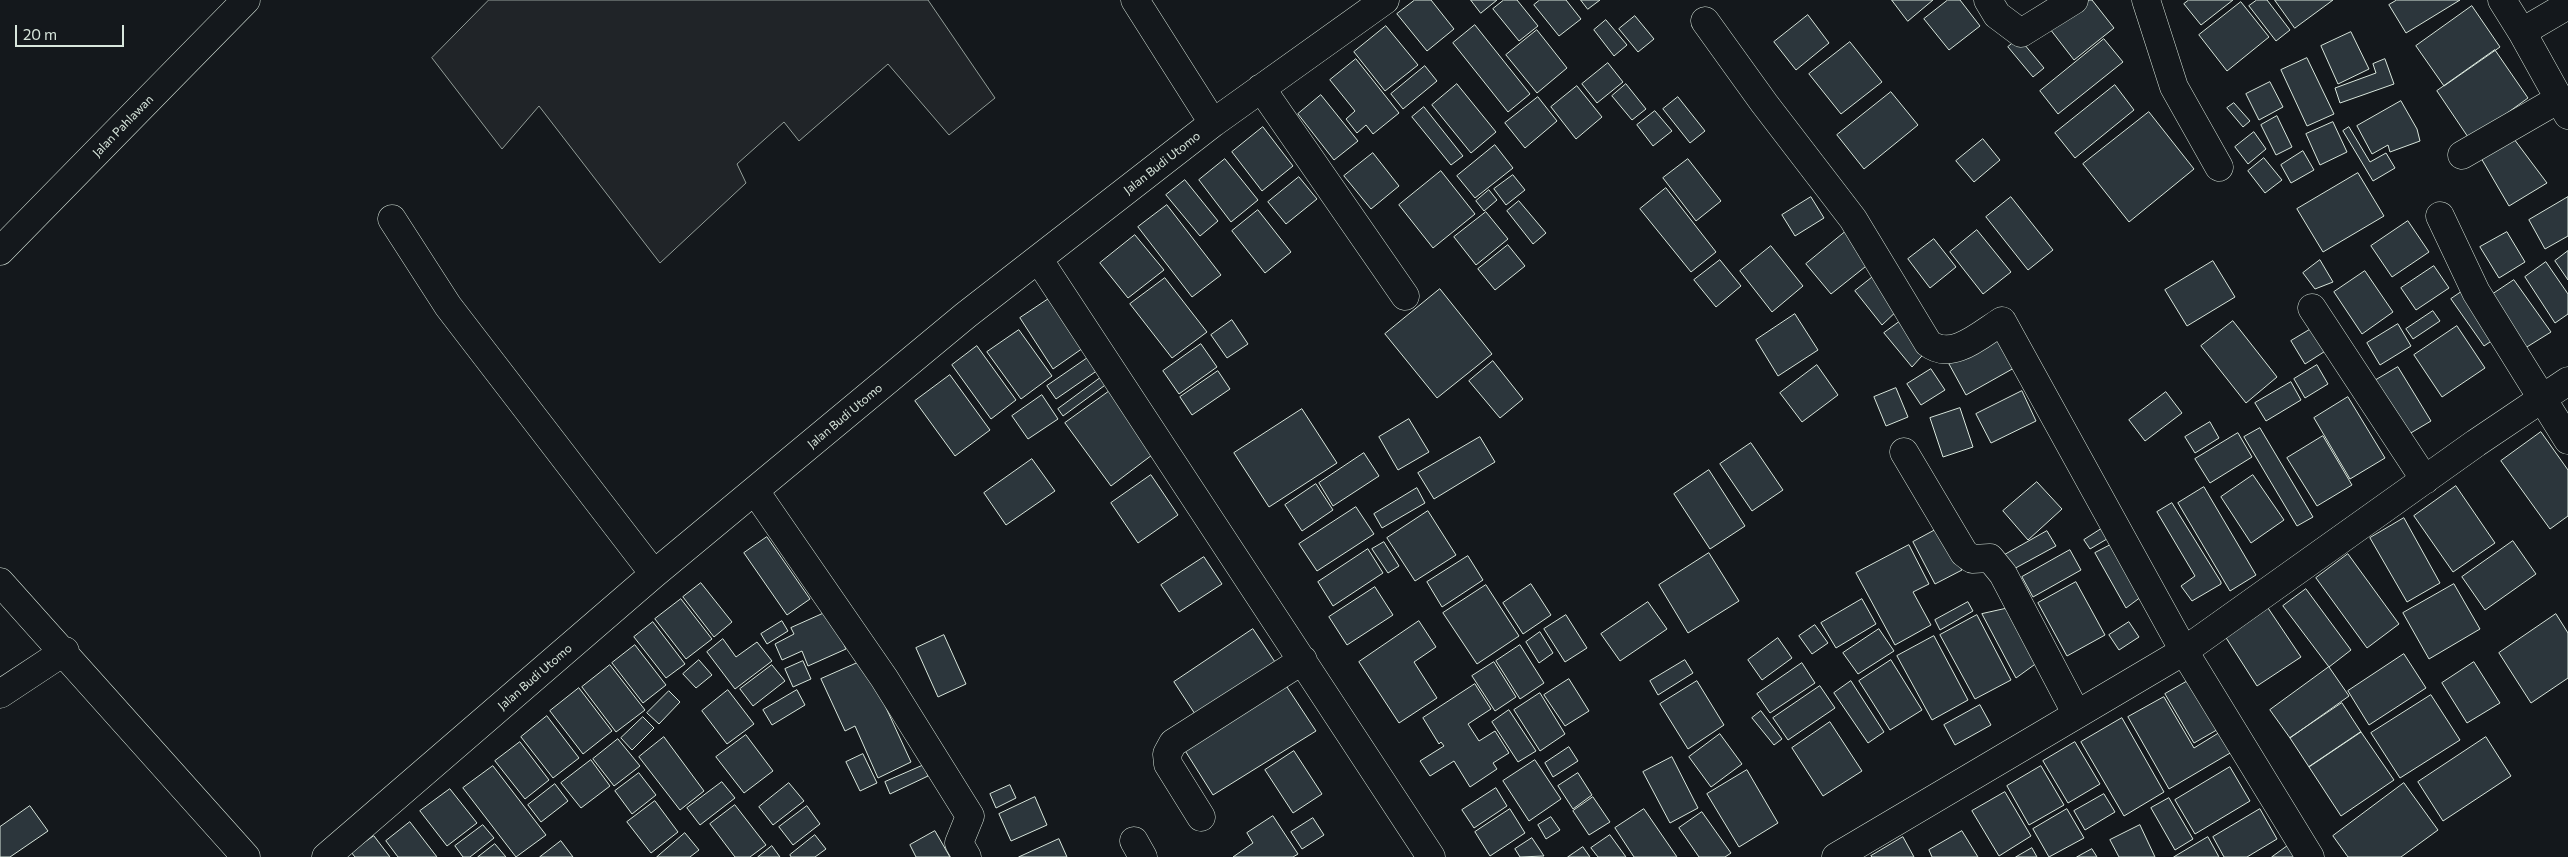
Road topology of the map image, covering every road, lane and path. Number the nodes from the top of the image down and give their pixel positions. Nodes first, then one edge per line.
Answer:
1 (246, 0) edge
2 (1135, 0) edge
3 (1385, 0) edge
4 (1988, 0) edge
5 (2074, 0) edge
6 (2146, 0) edge
7 (2502, 0) edge
8 (2568, 5) edge
9 (1705, 20) dead end
10 (2522, 32) junction
11 (1261, 88) junction
12 (2563, 107) edge
13 (1213, 123) junction
14 (2462, 155) dead end
15 (2219, 167) dead end
16 (2440, 216) dead end
17 (392, 219) dead end
18 (0, 251) edge
19 (1039, 260) junction
20 (1405, 296) dead end
21 (2312, 308) dead end
22 (2568, 381) edge
23 (2542, 397) junction
24 (2568, 440) edge
25 (1904, 452) dead end
26 (2425, 480) junction
27 (755, 491) junction
28 (654, 574) junction
29 (0, 582) edge
30 (64, 651) junction
31 (2184, 651) junction
32 (1303, 660) junction
33 (0, 694) edge
34 (2076, 713) junction
35 (1201, 817) dead end
36 (246, 857) edge
37 (326, 857) edge
38 (967, 857) edge
39 (1431, 857) edge
40 (1836, 857) edge
41 (2310, 857) edge

1 - 18 street, Jalan Pahlawan
2 - 13 street
3 - 11 street, Jalan Budi Utomo
4 - 5 street
6 - 15 street
7 - 10 street
8 - 10 street
9 - 31 street
10 - 12 street
11 - 13 street, Jalan Budi Utomo
11 - 20 street
12 - 14 street
13 - 19 street, Jalan Budi Utomo
16 - 23 street
17 - 28 street
19 - 27 street, Jalan Budi Utomo
19 - 32 street
21 - 26 street
22 - 23 street
23 - 24 street
23 - 26 street
25 - 34 street
26 - 31 street
27 - 28 street, Jalan Budi Utomo
27 - 38 street
28 - 37 street, Jalan Budi Utomo
29 - 30 street
30 - 33 street
30 - 36 street
31 - 34 street
31 - 41 street
32 - 35 street
32 - 39 street
34 - 40 street

